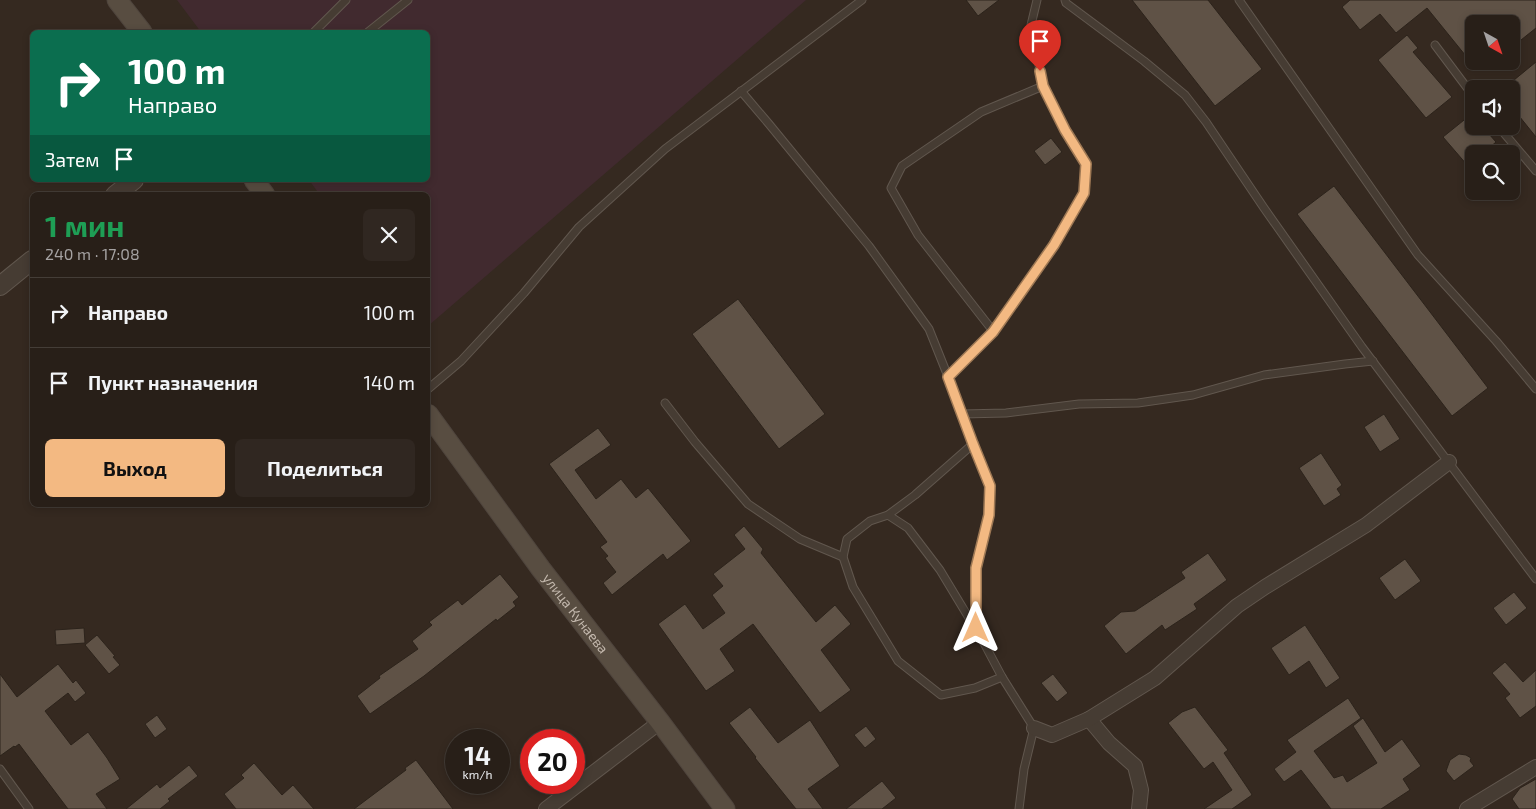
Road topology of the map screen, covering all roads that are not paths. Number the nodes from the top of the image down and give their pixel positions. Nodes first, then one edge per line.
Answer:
1 (117, 0) edge
2 (346, 0) edge
3 (408, 0) edge
4 (862, 0) edge
5 (1037, 0) edge
6 (1065, 0) edge
7 (1239, 0) edge
8 (140, 30) edge
9 (316, 30) edge
10 (370, 30) edge
11 (1435, 45) dead end
12 (1465, 85) edge
13 (1043, 86) junction
14 (741, 91) junction
15 (1506, 135) edge
16 (1536, 171) edge
17 (131, 182) edge
18 (119, 192) edge
19 (30, 262) edge
20 (0, 286) edge
21 (993, 332) junction
22 (1373, 361) junction
23 (948, 377) junction
24 (430, 387) edge
25 (1536, 389) edge
26 (665, 403) dead end
27 (962, 414) junction
28 (430, 417) edge
29 (973, 444) junction
30 (1449, 462) junction
31 (888, 515) junction
32 (843, 557) junction
33 (1536, 579) edge
34 (976, 628) junction
35 (1002, 677) junction
36 (1089, 718) junction
37 (660, 722) junction
38 (1034, 728) junction
39 (1536, 767) edge
40 (0, 768) edge
41 (29, 809) edge
42 (546, 809) edge
43 (725, 809) edge
44 (1019, 809) edge
45 (1139, 809) edge
46 (1467, 809) edge

1 - 8 main road
2 - 9 lane
3 - 10 lane
4 - 14 lane
5 - 13 lane
6 - 22 lane
7 - 25 lane
11 - 12 lane
13 - 21 lane
13 - 21 lane
14 - 23 lane
14 - 24 lane
15 - 16 lane
17 - 18 street
19 - 20 street
21 - 23 lane
22 - 27 lane
22 - 30 lane
23 - 27 lane
26 - 32 lane
27 - 29 lane
28 - 37 main road, улица Кунаева
29 - 31 lane
29 - 34 lane
30 - 33 lane
30 - 36 street
31 - 32 lane
31 - 34 lane
32 - 35 lane
34 - 35 lane
35 - 38 lane
36 - 38 street
36 - 45 street
37 - 42 street
37 - 43 main road, улица Кунаева
38 - 44 lane
39 - 46 street
40 - 41 lane

